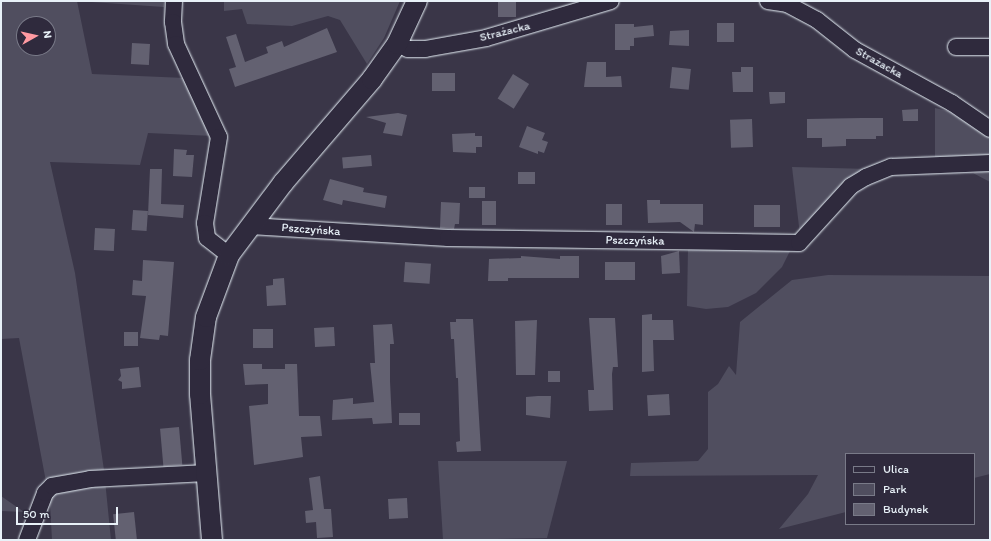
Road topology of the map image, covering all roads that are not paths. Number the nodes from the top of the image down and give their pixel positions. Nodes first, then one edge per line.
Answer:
1 (174, 1) edge
2 (417, 1) edge
3 (611, 1) edge
4 (768, 1) edge
5 (403, 46) junction
6 (956, 47) dead end
7 (990, 47) edge
8 (990, 129) edge
9 (990, 163) edge
10 (250, 226) junction
11 (229, 255) junction
12 (207, 473) junction
13 (27, 540) edge
14 (212, 540) edge

1 - 11 street
2 - 5 street
3 - 5 street, Strażacka
4 - 8 street, Strażacka
5 - 10 street
6 - 7 street
9 - 10 street, Pszczyńska
10 - 11 street
11 - 12 street
12 - 13 street
12 - 14 street

